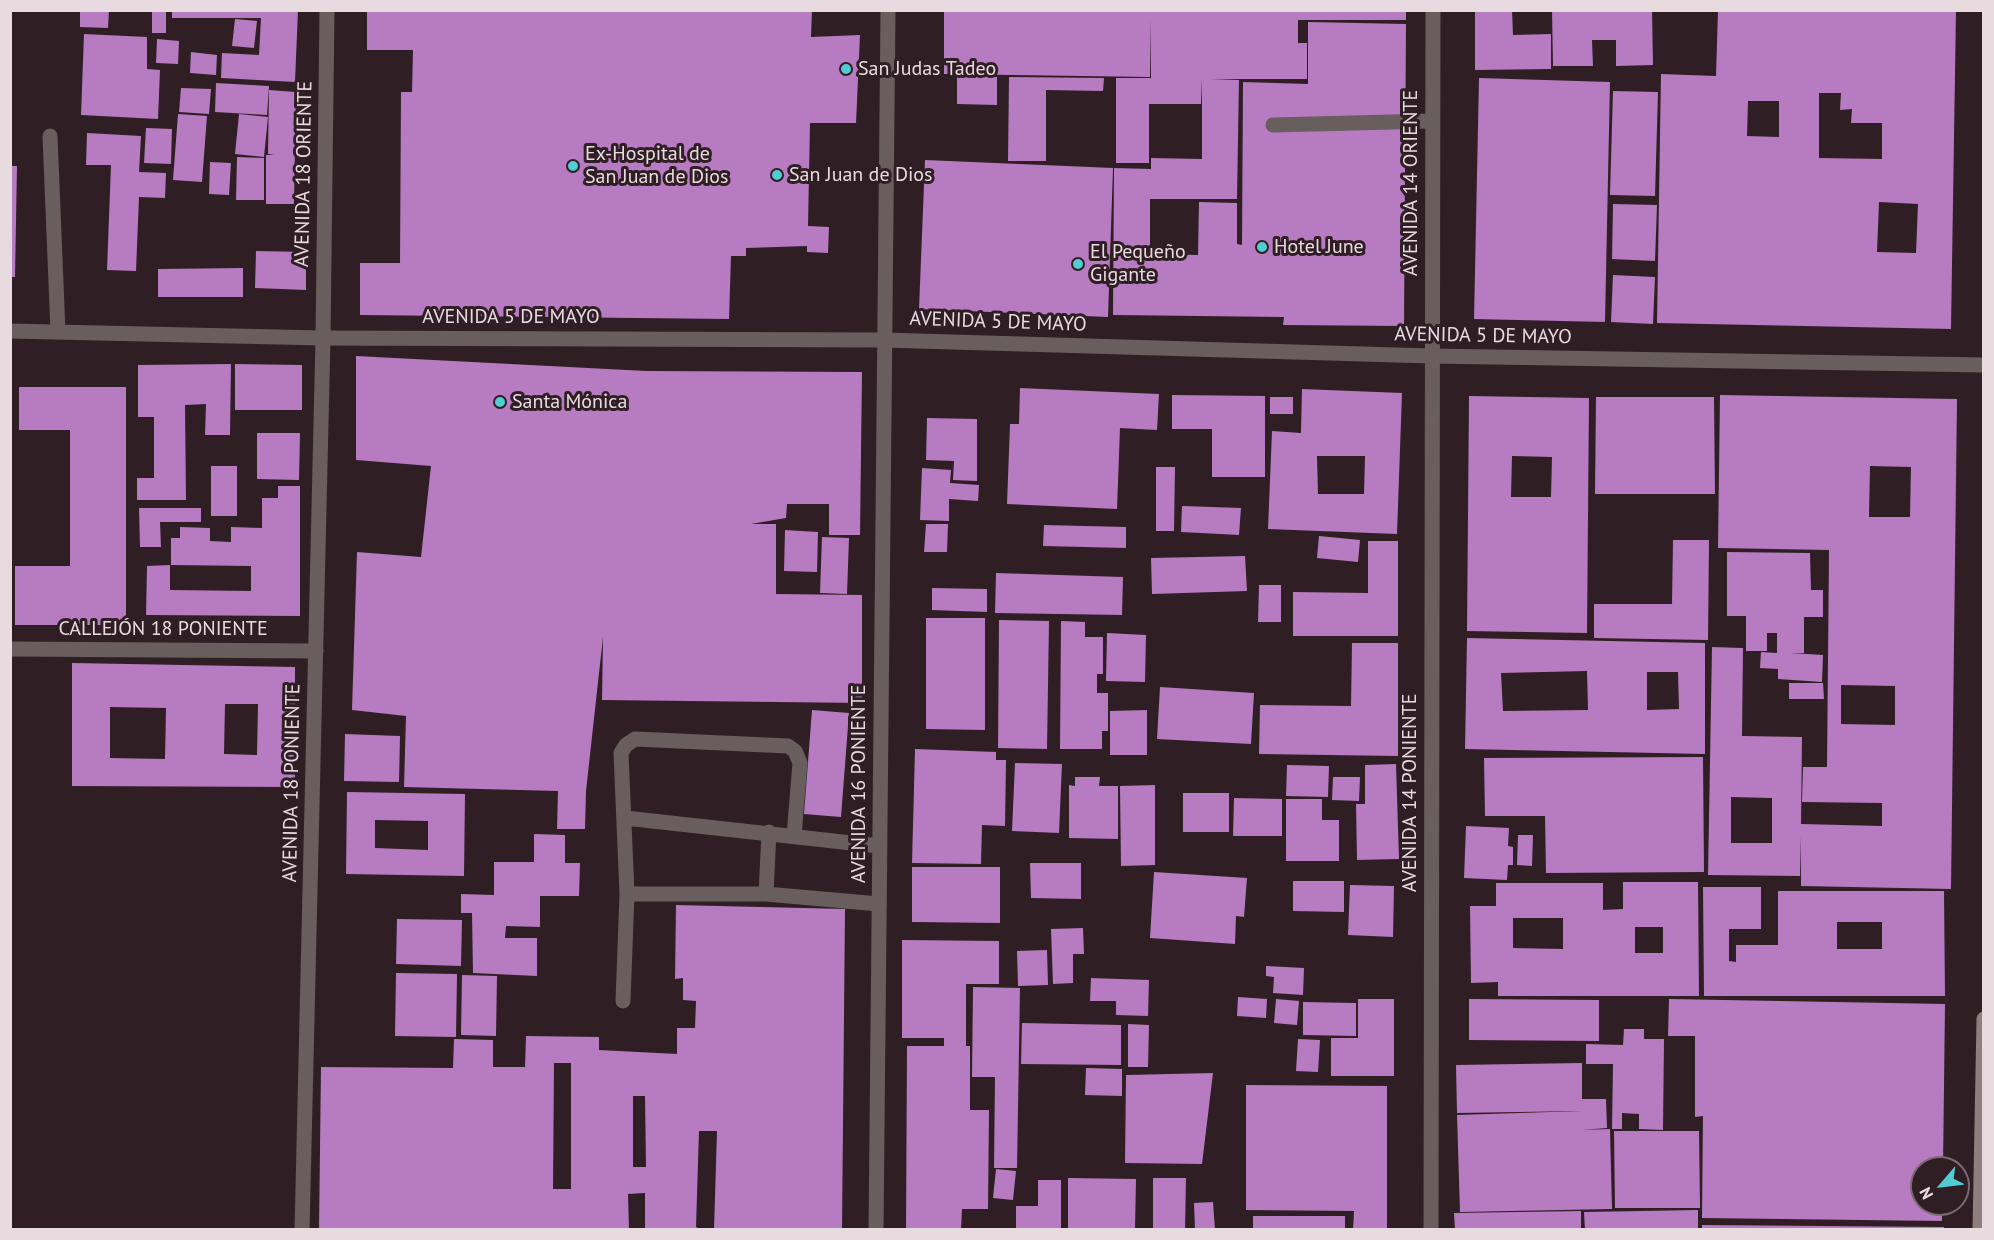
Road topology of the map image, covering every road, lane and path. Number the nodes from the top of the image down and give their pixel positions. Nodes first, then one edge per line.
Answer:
1 (327, 10) edge
2 (888, 10) edge
3 (1433, 10) edge
4 (1432, 121) junction
5 (1273, 125) dead end
6 (50, 136) dead end
7 (10, 332) edge
8 (58, 332) junction
9 (323, 338) junction
10 (884, 340) junction
11 (1431, 356) junction
12 (1983, 365) edge
13 (10, 649) edge
14 (316, 651) junction
15 (625, 818) junction
16 (769, 832) junction
17 (794, 836) junction
18 (879, 846) junction
19 (627, 894) junction
20 (766, 894) junction
21 (879, 904) junction
22 (623, 1002) dead end
23 (1983, 1019) edge
24 (302, 1230) edge
25 (876, 1230) edge
26 (1431, 1230) edge
27 (1980, 1230) edge

1 - 9 street, AVENIDA 18 ORIENTE
2 - 10 street, AVENIDA 16 PONIENTE
3 - 4 street, AVENIDA 14 ORIENTE
4 - 5 street
4 - 11 street, AVENIDA 14 ORIENTE
6 - 8 street
7 - 8 street, AVENIDA 5 DE MAYO
8 - 9 street, AVENIDA 5 DE MAYO
9 - 10 street, AVENIDA 5 DE MAYO
9 - 14 street, AVENIDA 18 PONIENTE
10 - 11 street, AVENIDA 5 DE MAYO
10 - 18 street, AVENIDA 16 PONIENTE
11 - 12 street, AVENIDA 5 DE MAYO
11 - 26 street, AVENIDA 14 PONIENTE
13 - 14 street, CALLEJÓN 18 PONIENTE
14 - 24 street, AVENIDA 18 PONIENTE
15 - 16 street
15 - 17 street
15 - 19 street
16 - 17 street
16 - 20 street
17 - 18 street
18 - 21 street, AVENIDA 16 PONIENTE
19 - 20 street
19 - 22 street
20 - 21 street
21 - 25 street, AVENIDA 16 PONIENTE
23 - 27 main road

